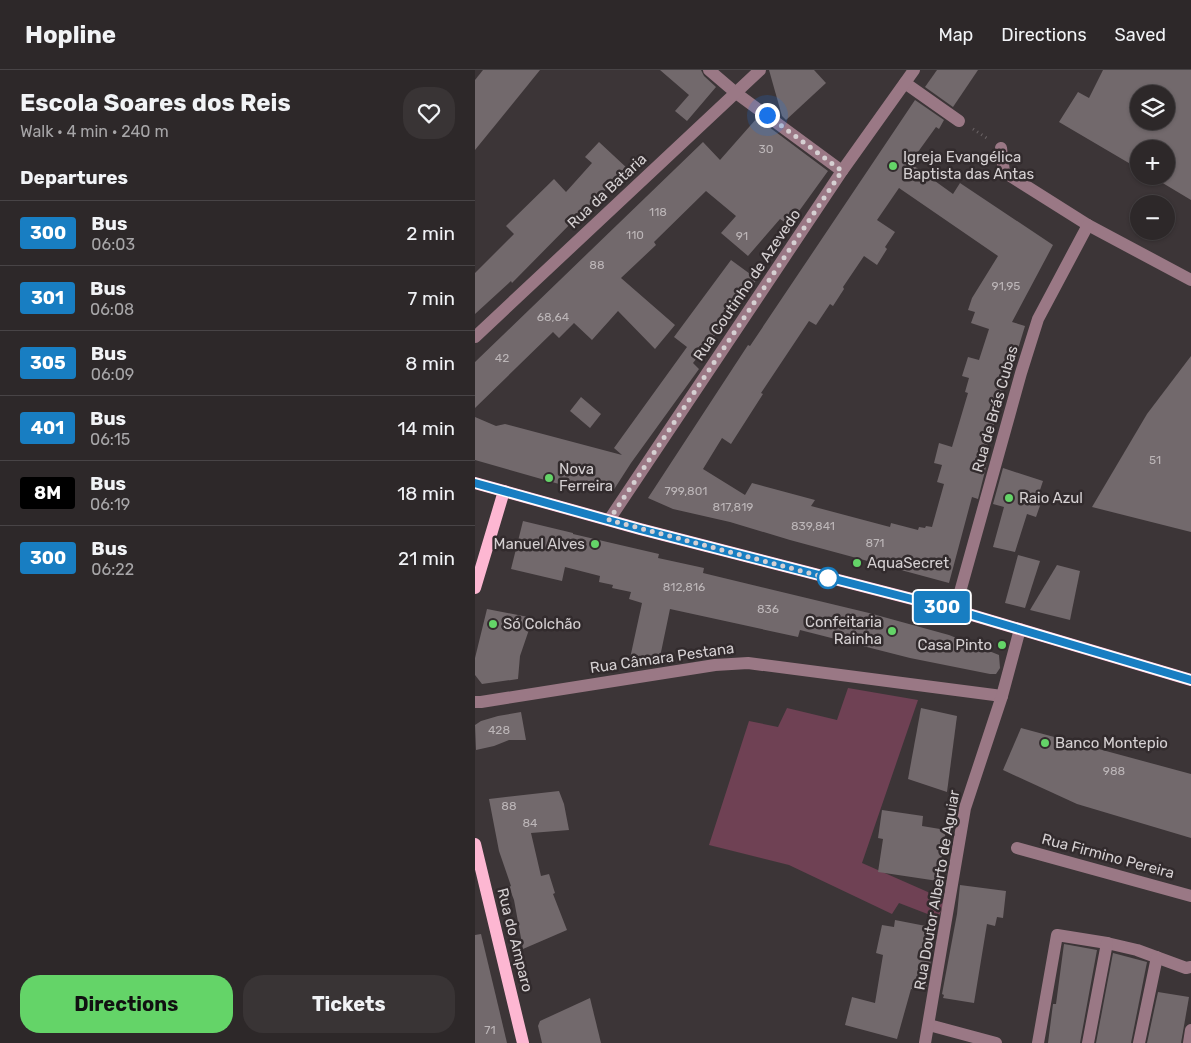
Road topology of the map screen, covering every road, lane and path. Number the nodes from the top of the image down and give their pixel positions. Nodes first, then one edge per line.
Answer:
1 (709, 70) edge
2 (761, 70) edge
3 (913, 70) edge
4 (905, 83) junction
5 (736, 92) junction
6 (959, 121) joint
7 (1001, 148) joint
8 (842, 171) junction
9 (1088, 224) junction
10 (1191, 280) edge
11 (475, 337) edge
12 (475, 483) edge
13 (504, 491) junction
14 (609, 520) junction
15 (475, 588) edge
16 (955, 610) junction
17 (1020, 629) junction
18 (1191, 680) edge
19 (1002, 696) junction
20 (475, 702) edge
21 (475, 844) edge
22 (1017, 848) dead end
23 (1191, 896) edge
24 (1107, 943) junction
25 (1157, 957) junction
26 (1191, 967) edge
27 (929, 1025) junction
28 (1191, 1030) edge
29 (523, 1043) edge
30 (925, 1043) edge
31 (996, 1043) edge
32 (1038, 1043) edge
33 (1088, 1043) edge
34 (1139, 1043) edge
35 (1189, 1043) edge

1 - 5 street
2 - 5 street, Rua da Bataria
3 - 4 street, Rua Coutinho de Azevedo
4 - 6 street
4 - 8 street, Rua Coutinho de Azevedo
5 - 8 street
5 - 11 street, Rua da Bataria
6 - 7 path
7 - 9 street
8 - 14 street, Rua Coutinho de Azevedo
9 - 10 street
9 - 16 street, Rua de Brás Cubas
12 - 13 main road
13 - 14 main road
13 - 15 main road
14 - 16 main road
16 - 17 main road
17 - 18 main road
17 - 19 street, Rua Doutor Alberto de Aguiar
19 - 20 street, Rua Câmara Pestana
19 - 27 street, Rua Doutor Alberto de Aguiar
21 - 29 main road, Rua do Amparo
22 - 23 street, Rua Firmino Pereira
24 - 25 street
24 - 32 street
24 - 33 street
25 - 26 street
25 - 34 street
27 - 30 street, Rua Doutor Alberto de Aguiar
27 - 31 street
28 - 35 street

